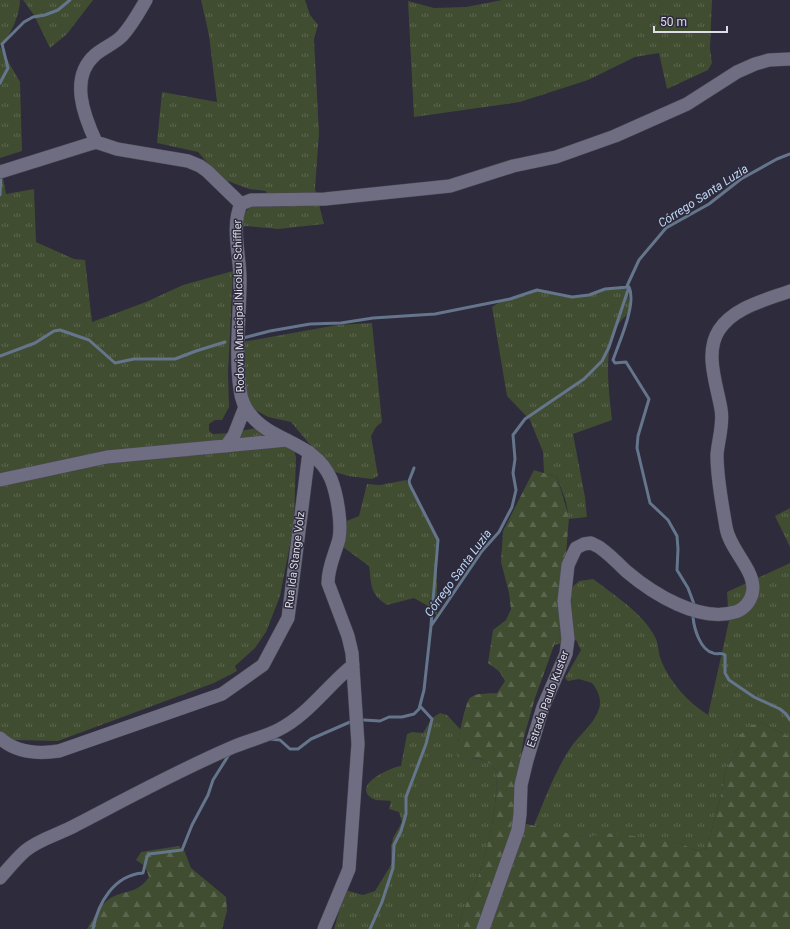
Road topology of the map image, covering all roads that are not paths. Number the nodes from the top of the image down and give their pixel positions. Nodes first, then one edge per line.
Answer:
1 (146, 0) edge
2 (790, 59) edge
3 (96, 142) junction
4 (0, 172) edge
5 (241, 204) junction
6 (790, 291) edge
7 (245, 407) junction
8 (288, 440) junction
9 (226, 446) junction
10 (309, 452) junction
11 (0, 480) edge
12 (353, 666) junction
13 (0, 738) edge
14 (0, 878) edge
15 (324, 929) edge
16 (483, 929) edge

1 - 3 street
2 - 5 street, Rodovia Municipal Nicolau Schiffler
3 - 4 street
3 - 5 street
5 - 7 street, Rodovia Municipal Nicolau Schiffler
6 - 16 street, Estrada Paulo Kuster
7 - 8 street, Rodovia Municipal Nicolau Schiffler
7 - 9 street
8 - 9 street
8 - 10 street, Rodovia Municipal Nicolau Schiffler
9 - 11 street
10 - 12 street, Rodovia Municipal Nicolau Schiffler
10 - 13 street, Rua Ida Stange Volz
12 - 14 street
12 - 15 street, Rodovia Municipal Nicolau Schiffler

